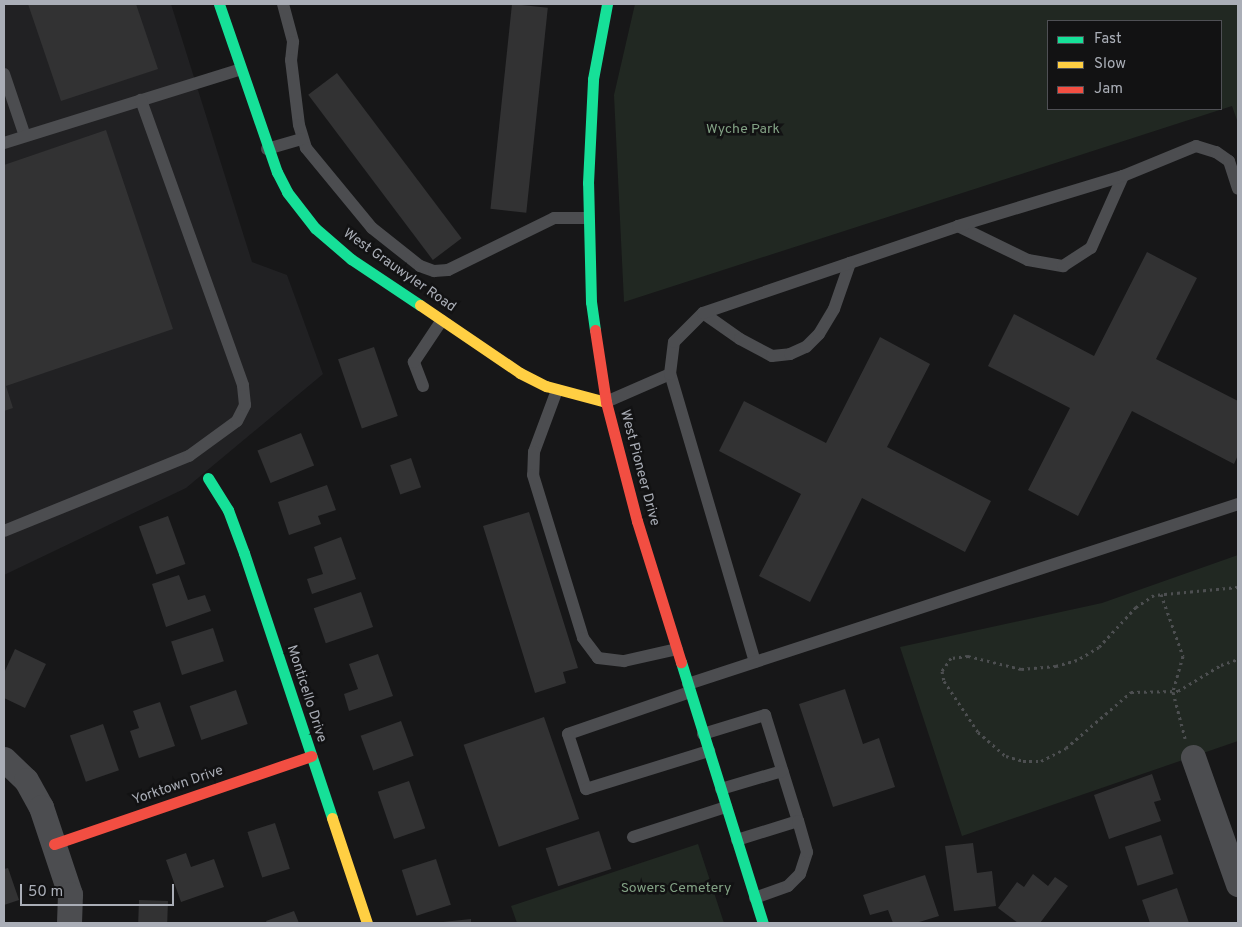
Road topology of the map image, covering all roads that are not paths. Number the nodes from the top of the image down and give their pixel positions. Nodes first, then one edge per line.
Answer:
1 (219, 4) edge
2 (283, 4) edge
3 (607, 4) edge
4 (241, 69) junction
5 (4, 74) edge
6 (141, 100) junction
7 (25, 136) junction
8 (302, 139) junction
9 (4, 143) edge
10 (267, 149) junction
11 (1123, 176) junction
12 (1238, 189) edge
13 (588, 218) junction
14 (958, 226) junction
15 (850, 263) junction
16 (703, 312) junction
17 (442, 320) junction
18 (670, 374) junction
19 (423, 386) dead end
20 (557, 390) junction
21 (606, 402) junction
22 (208, 478) dead end
23 (1238, 504) edge
24 (4, 531) edge
25 (677, 649) junction
26 (754, 662) junction
27 (689, 688) junction
28 (703, 734) junction
29 (709, 751) junction
30 (312, 756) junction
31 (1193, 757) road end
32 (4, 759) edge
33 (782, 771) junction
34 (721, 789) junction
35 (726, 807) junction
36 (798, 821) junction
37 (633, 837) dead end
38 (737, 840) junction
39 (54, 844) junction
40 (1238, 883) edge
41 (755, 898) junction
42 (68, 923) edge
43 (367, 923) edge
44 (763, 923) edge

1 - 4 main road, West Grauwyler Road
2 - 8 lane
3 - 13 main road, West Pioneer Drive
4 - 6 lane
4 - 10 main road, West Grauwyler Road
5 - 7 lane
6 - 7 lane
6 - 24 lane
7 - 9 lane
8 - 10 lane
8 - 13 lane
10 - 17 main road, West Grauwyler Road
11 - 12 lane
11 - 14 lane
11 - 14 lane
13 - 21 main road, West Pioneer Drive
14 - 15 lane
15 - 16 lane
15 - 16 lane
16 - 18 lane
17 - 19 lane
17 - 20 main road, West Grauwyler Road
18 - 21 lane
18 - 26 lane
20 - 21 main road, West Grauwyler Road
20 - 25 lane
21 - 25 main road, West Pioneer Drive
22 - 30 main road, Monticello Drive
23 - 26 lane
25 - 27 main road, West Pioneer Drive
26 - 27 lane
27 - 28 main road, West Pioneer Drive
27 - 29 lane
28 - 29 main road, West Pioneer Drive
28 - 33 lane
29 - 34 main road, West Pioneer Drive
30 - 39 main road, Yorktown Drive
30 - 43 main road, Monticello Drive
31 - 40 street
32 - 39 street
33 - 34 lane
33 - 36 lane
34 - 35 main road, West Pioneer Drive
35 - 37 lane
35 - 38 main road, West Pioneer Drive
36 - 38 lane
36 - 41 lane
38 - 41 main road, West Pioneer Drive
39 - 42 street
41 - 44 main road, West Pioneer Drive

